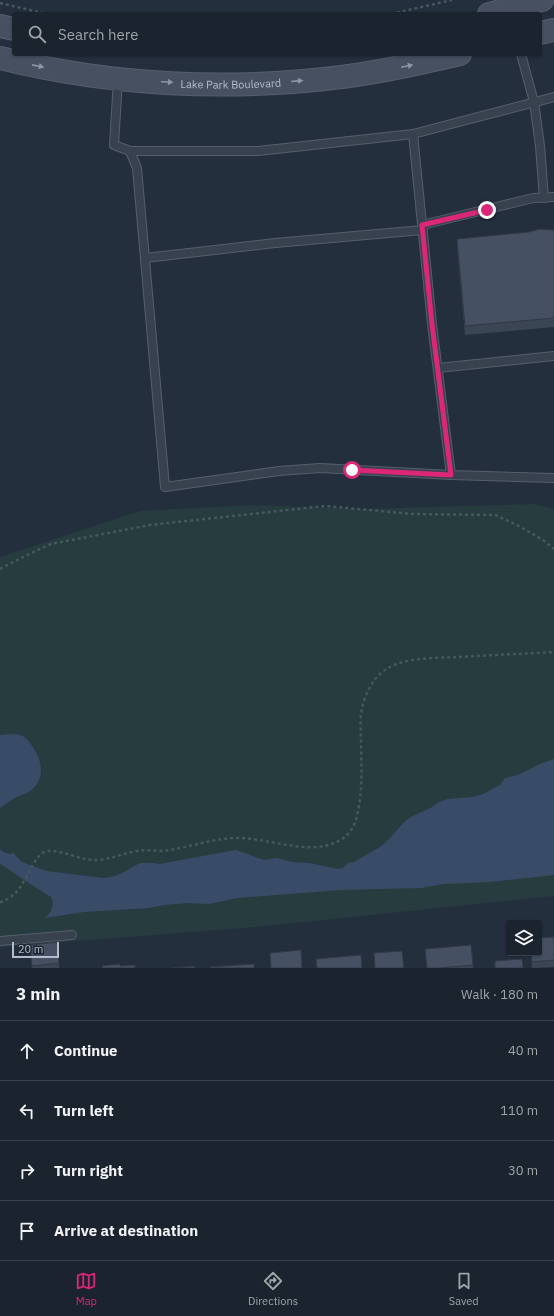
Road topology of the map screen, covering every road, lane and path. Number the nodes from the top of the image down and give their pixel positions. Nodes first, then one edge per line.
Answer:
1 (452, 0) edge
2 (542, 0) edge
3 (0, 3) edge
4 (39, 12) edge
5 (400, 12) edge
6 (503, 12) edge
7 (0, 26) edge
8 (12, 29) edge
9 (554, 30) edge
10 (542, 33) edge
11 (451, 56) edge
12 (522, 56) edge
13 (0, 58) edge
14 (118, 78) junction
15 (554, 98) edge
16 (534, 102) junction
17 (413, 134) junction
18 (130, 150) junction
19 (554, 197) edge
20 (544, 198) junction
21 (422, 227) junction
22 (145, 258) junction
23 (554, 356) edge
24 (438, 368) junction
25 (451, 475) junction
26 (554, 478) edge
27 (554, 549) edge
28 (0, 569) edge
29 (554, 652) edge
30 (0, 902) edge
31 (72, 935) dead end
32 (0, 941) edge

1 - 5 path
2 - 6 street
3 - 4 path
7 - 8 street
9 - 10 street
14 -> 11 street, Lake Park Boulevard
12 - 16 lane
13 -> 14 street, Lake Park Boulevard
14 - 18 lane
15 - 16 lane
16 - 17 lane
16 - 20 lane
17 - 18 lane
17 - 21 lane
18 - 22 lane
19 - 20 lane
20 - 21 lane
21 - 22 lane
21 - 24 lane
22 - 25 lane
23 - 24 lane
24 - 25 lane
25 - 26 lane
27 - 28 path
29 - 30 path
31 - 32 lane

